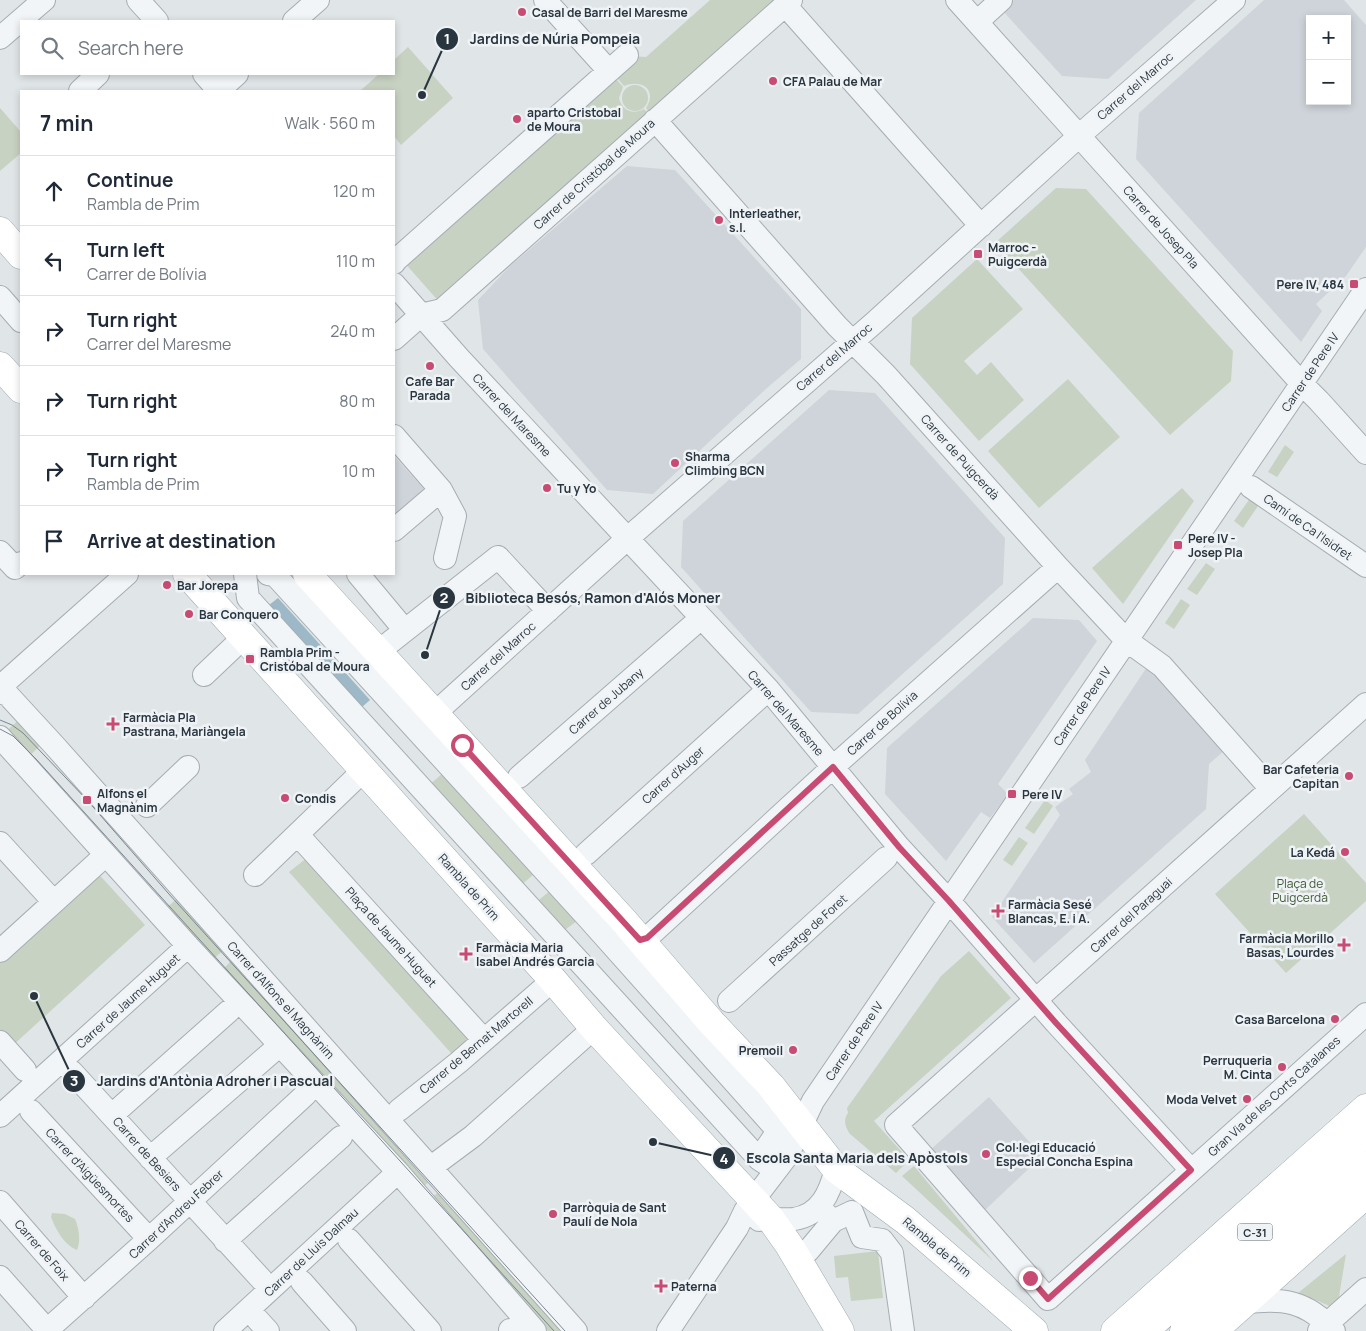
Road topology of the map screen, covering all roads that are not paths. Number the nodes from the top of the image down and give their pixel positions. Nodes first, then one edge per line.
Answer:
1 (44, 0) edge
2 (138, 0) edge
3 (318, 0) edge
4 (545, 0) edge
5 (957, 0) edge
6 (1000, 0) edge
7 (1234, 0) edge
8 (788, 3) edge
9 (21, 20) edge
10 (156, 20) edge
11 (295, 20) edge
12 (20, 21) edge
13 (977, 22) junction
14 (0, 38) edge
15 (627, 55) dead end
16 (609, 71) junction
17 (97, 75) edge
18 (205, 75) edge
19 (236, 75) edge
20 (81, 90) edge
21 (218, 90) edge
22 (220, 90) edge
23 (655, 120) junction
24 (1080, 136) junction
25 (981, 226) junction
26 (0, 231) edge
27 (20, 253) edge
28 (395, 262) edge
29 (395, 285) edge
30 (1366, 289) edge
31 (0, 297) edge
32 (421, 315) junction
33 (20, 320) edge
34 (395, 338) edge
35 (853, 340) junction
36 (0, 366) edge
37 (1302, 384) junction
38 (20, 388) edge
39 (395, 437) edge
40 (1366, 453) edge
41 (1251, 487) dead end
42 (441, 490) junction
43 (395, 529) edge
44 (628, 538) junction
45 (0, 552) edge
46 (445, 558) dead end
47 (20, 564) edge
48 (1366, 566) edge
49 (1058, 567) junction
50 (126, 575) edge
51 (188, 575) edge
52 (275, 575) edge
53 (308, 575) edge
54 (359, 575) edge
55 (238, 576) edge
56 (548, 611) junction
57 (398, 622) dead end
58 (692, 626) dead end
59 (244, 636) junction
60 (1126, 640) junction
61 (384, 647) dead end
62 (204, 675) dead end
63 (1, 692) edge
64 (760, 697) dead end
65 (1366, 704) edge
66 (434, 714) junction
67 (0, 738) edge
68 (188, 767) dead end
69 (833, 767) junction
70 (364, 770) junction
71 (519, 777) dead end
72 (1271, 789) junction
73 (147, 806) dead end
74 (298, 835) junction
75 (0, 843) edge
76 (586, 854) dead end
77 (886, 858) dead end
78 (98, 862) dead end
79 (255, 875) dead end
80 (949, 901) junction
81 (54, 902) junction
82 (640, 940) junction
83 (188, 946) junction
84 (0, 951) edge
85 (553, 980) junction
86 (1036, 1000) junction
87 (729, 1002) dead end
88 (229, 1011) dead end
89 (1366, 1014) edge
90 (594, 1028) junction
91 (484, 1040) junction
92 (0, 1042) edge
93 (272, 1052) dead end
94 (25, 1070) dead end
95 (72, 1072) dead end
96 (305, 1095) dead end
97 (1366, 1108) edge
98 (399, 1110) dead end
99 (31, 1111) dead end
100 (112, 1115) junction
101 (0, 1116) edge
102 (794, 1120) junction
103 (1366, 1133) edge
104 (341, 1137) dead end
105 (150, 1158) junction
106 (756, 1159) junction
107 (438, 1162) dead end
108 (1366, 1166) edge
109 (836, 1169) junction
110 (1191, 1170) junction
111 (398, 1172) junction
112 (1366, 1194) edge
113 (190, 1201) junction
114 (0, 1202) edge
115 (762, 1209) junction
116 (149, 1239) junction
117 (349, 1240) dead end
118 (225, 1241) junction
119 (808, 1251) dead end
120 (262, 1280) dead end
121 (302, 1282) dead end
122 (2, 1285) edge
123 (1366, 1289) edge
124 (84, 1298) junction
125 (1048, 1299) joint
126 (1243, 1303) junction
127 (1327, 1329) edge
128 (1020, 1330) edge
129 (47, 1331) edge
130 (225, 1331) edge
131 (345, 1331) edge
132 (430, 1331) edge
133 (534, 1331) edge
134 (576, 1331) edge
135 (668, 1331) edge
136 (840, 1331) edge
137 (903, 1331) edge
138 (1115, 1331) edge
139 (1144, 1331) edge
140 (1184, 1331) edge
141 (1212, 1331) edge

1 - 9 street
2 - 10 street
3 - 11 street
4 - 16 street
5 - 13 street, Carrer de Josep Pla
6 - 13 street
7 - 24 street, Carrer del Marroc
8 - 23 street, Carrer de Cristóbal de Moura
8 - 25 street
12 - 14 street
13 - 24 street, Carrer de Josep Pla
15 - 16 street
16 - 28 street
17 - 20 street
18 - 21 street
19 - 22 street
23 - 32 street, Carrer de Cristóbal de Moura
23 - 35 street, Carrer de Puigcerdà
24 - 25 street, Carrer del Marroc
24 - 37 street, Carrer de Josep Pla
25 - 35 street, Carrer del Marroc
26 - 27 main road
29 - 32 street, Carrer del Maresme
30 - 37 street, Carrer de Pere IV
31 - 33 street
32 - 34 street, Carrer de Cristóbal de Moura
32 - 44 street, Carrer del Maresme
35 - 44 street, Carrer del Marroc
35 - 49 street, Carrer de Puigcerdà
36 - 38 main road
37 - 40 street, Carrer de Josep Pla
37 - 60 street, Carrer de Pere IV
39 - 42 street
41 - 48 street, Camí de Ca l'Isidret
42 - 43 street
42 - 46 street
44 - 56 street, Carrer del Marroc
44 - 69 street, Carrer del Maresme
45 - 47 street
49 - 60 street, Carrer de Puigcerdà
49 - 69 street, Carrer de Bolívia
50 - 63 street
51 - 59 main road, Rambla de Prim
52 - 106 street
53 - 66 main road, Rambla de Prim
54 - 57 street
55 - 106 street
56 - 61 street
56 - 66 street, Carrer del Marroc
58 - 71 street, Carrer de Jubany
59 - 62 street
59 - 70 main road, Rambla de Prim
60 - 72 street, Carrer de Puigcerdà
60 - 80 street, Carrer de Pere IV
63 - 134 street, Carrer d'Alfons el Magnànim
64 - 76 street, Carrer d'Auger
65 - 72 street, Carrer del Paraguai
66 - 82 main road, Rambla de Prim
67 - 83 street
68 - 73 street
69 - 80 street, Carrer del Maresme
69 - 82 street, Carrer de Bolívia
70 - 74 street
70 - 85 main road, Rambla de Prim
72 - 86 street, Carrer del Paraguai
74 - 79 street
74 - 91 street, Plaça de Jaume Huguet
75 - 81 street
77 - 87 street, Passatge de Foret
78 - 81 street
80 - 86 street, Carrer del Maresme
80 - 102 street, Carrer de Pere IV
81 - 84 street
82 - 102 main road, Rambla de Prim
83 - 101 street, Carrer de Jaume Huguet
83 - 111 street
85 - 90 main road, Rambla de Prim
85 - 91 street, Carrer de Bernat Martorell
86 - 110 street, Carrer del Maresme
86 - 125 street, Carrer del Paraguai
88 - 100 street
89 - 110 street, Gran Via de les Corts Catalanes
90 - 107 street
90 - 115 main road, Rambla de Prim
91 - 98 street, Carrer de Bernat Martorell
92 - 94 street
93 - 105 street
95 - 100 street, Carrer de Besiers
96 - 113 street, Carrer d'Andreu Febrer
97 - 138 main road
99 - 116 street, Carrer d'Aigüesmortes
100 - 105 street, Carrer de Besiers
102 - 106 street
102 - 109 main road, Rambla de Prim
102 - 115 street
103 - 139 main road, C-31
104 - 118 street
105 - 113 street, Carrer de Besiers
108 - 140 main road, C-31
109 - 115 street
109 - 128 main road, Rambla de Prim
110 - 125 street, Gran Via de les Corts Catalanes
111 - 130 street, Carrer de Lluís Dalmau
111 - 133 street
112 - 126 main road
113 - 116 street, Carrer d'Andreu Febrer
113 - 118 street, Carrer de Besiers
114 - 124 street, Carrer de Foix
115 - 135 street
115 - 136 main road, Rambla de Prim
116 - 124 street, Carrer d'Andreu Febrer
117 - 132 street
118 - 120 street, Carrer de Besiers
119 - 137 street
121 - 131 street
122 - 129 street
123 - 127 street
124 - 129 street, Carrer d'Andreu Febrer
126 - 127 street
126 - 141 main road

